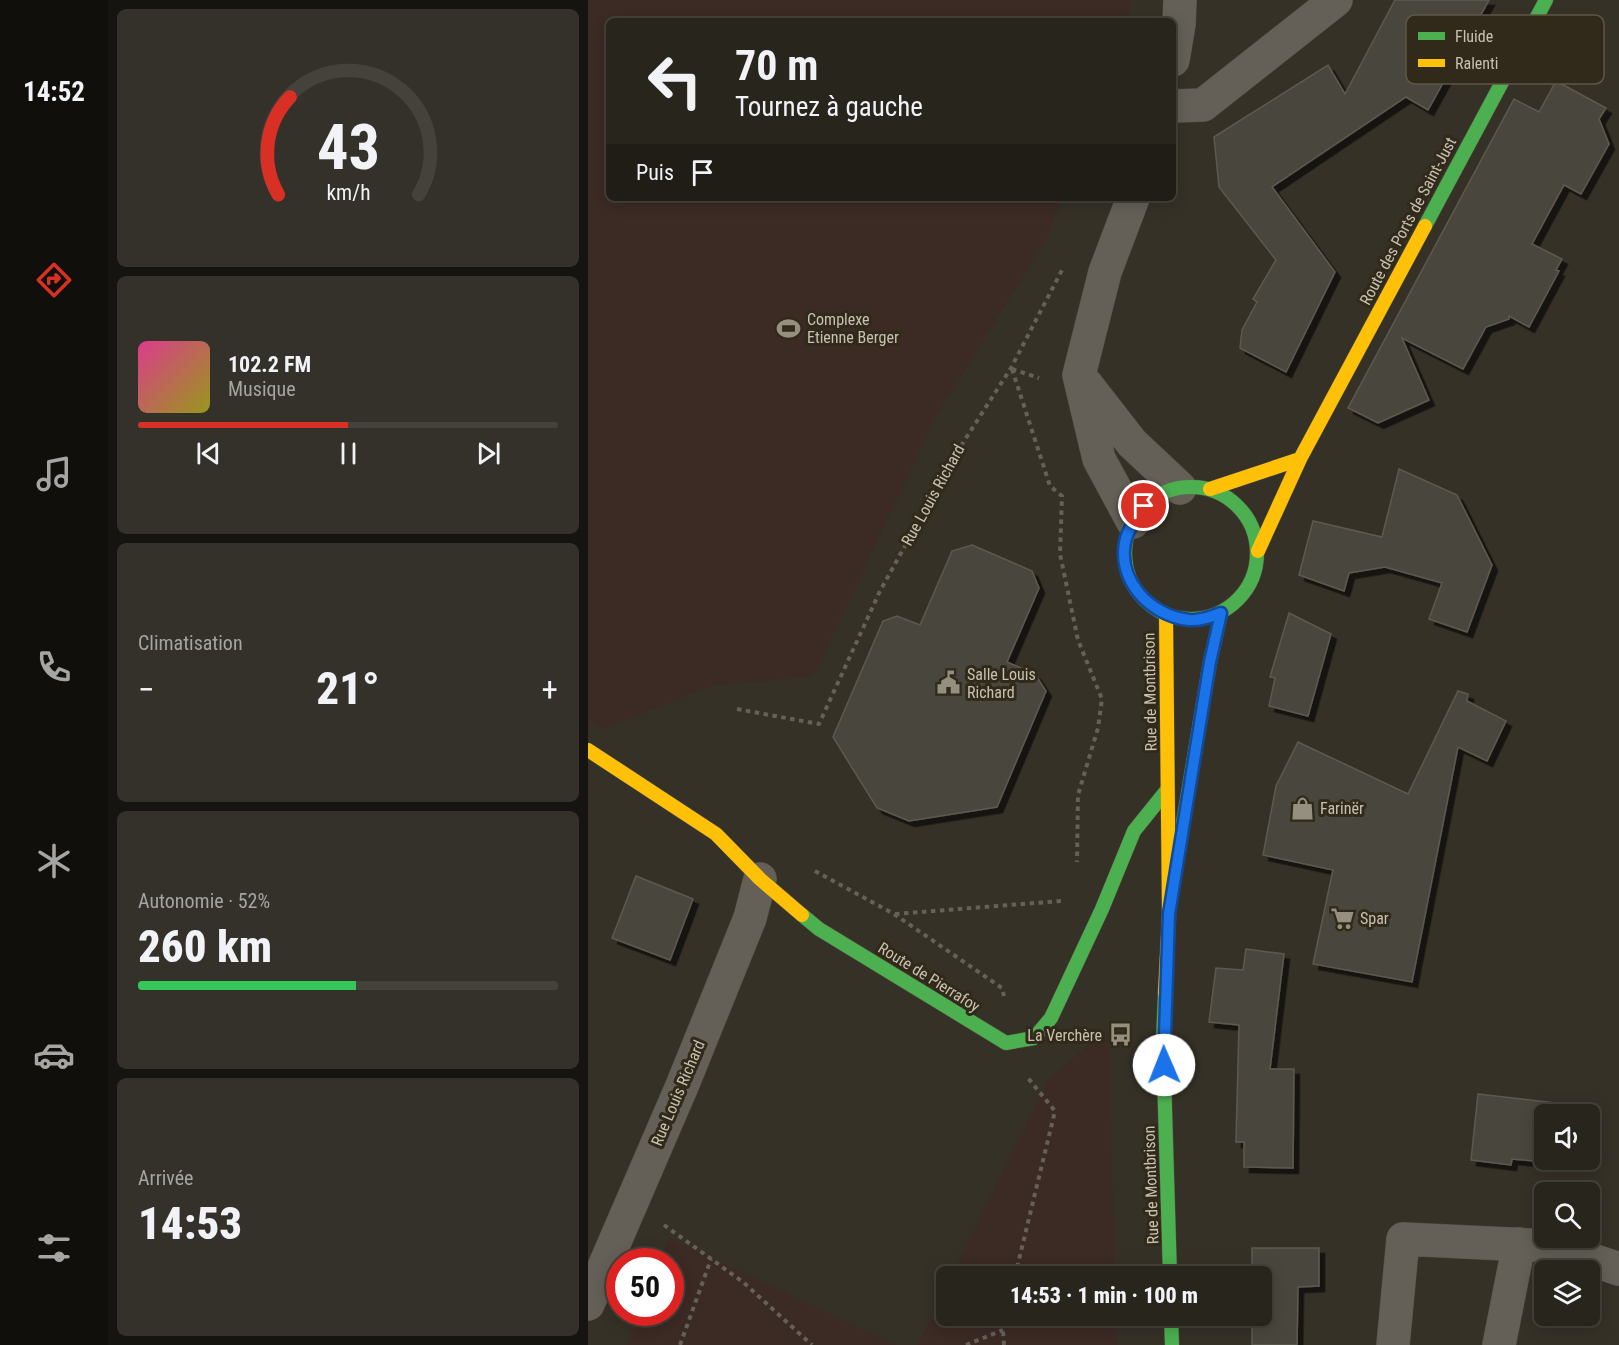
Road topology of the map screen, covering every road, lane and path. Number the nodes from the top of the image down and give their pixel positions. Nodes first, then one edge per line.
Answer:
1 (1180, 0) edge
2 (1335, 0) edge
3 (1546, 0) edge
4 (1538, 15) edge
5 (1176, 42) edge
6 (1501, 84) edge
7 (1176, 106) edge
8 (1132, 201) edge
9 (1065, 264) dead end
10 (1011, 368) junction
11 (1079, 375) junction
12 (1300, 459) junction
13 (1195, 488) junction
14 (1132, 522) junction
15 (1258, 551) junction
16 (1221, 613) junction
17 (1166, 615) junction
18 (737, 709) dead end
19 (588, 750) edge
20 (1167, 790) junction
21 (1076, 865) dead end
22 (811, 869) dead end
23 (760, 879) junction
24 (1102, 909) junction
25 (894, 914) junction
26 (1169, 914) junction
27 (989, 1033) junction
28 (632, 1201) junction
29 (1519, 1244) junction
30 (711, 1259) junction
31 (1018, 1266) edge
32 (1170, 1266) edge
33 (1619, 1269) edge
34 (588, 1304) edge
35 (1004, 1326) edge
36 (1171, 1326) edge
37 (1003, 1330) junction
38 (680, 1345) edge
39 (812, 1345) edge
40 (966, 1345) edge
41 (1004, 1345) edge
42 (1172, 1345) edge
43 (1393, 1345) edge
44 (1499, 1345) edge

1 - 5 street
2 - 7 street
3 - 4 main road, Route des Ports de Saint-Just
6 - 12 main road, Route des Ports de Saint-Just
8 - 11 street
9 - 10 path, Rue Louis Richard
10 - 18 path, Rue Louis Richard
10 - 21 path
11 - 13 street
11 - 14 street
12 - 13 main road
12 - 15 main road, Route des Ports de Saint-Just
13 - 14 main road
13 - 15 main road
14 - 17 main road
15 - 16 main road
16 - 17 main road
16 - 26 main road, Rue de Montbrison
17 - 20 main road, Rue de Montbrison
19 - 23 main road, Route de Pierrafoy
20 - 24 main road, Route de Pierrafoy
20 - 26 main road, Rue de Montbrison
22 - 25 path
23 - 27 main road, Route de Pierrafoy
23 - 28 street, Rue Louis Richard
24 - 25 path
24 - 27 main road, Route de Pierrafoy
25 - 27 path
26 - 32 main road, Rue de Montbrison
27 - 31 path
28 - 30 path
28 - 34 street, Rue Louis Richard
29 - 33 street
29 - 43 street
29 - 44 street
30 - 38 path
30 - 39 path
35 - 37 path
36 - 42 main road
37 - 40 path
37 - 41 path

